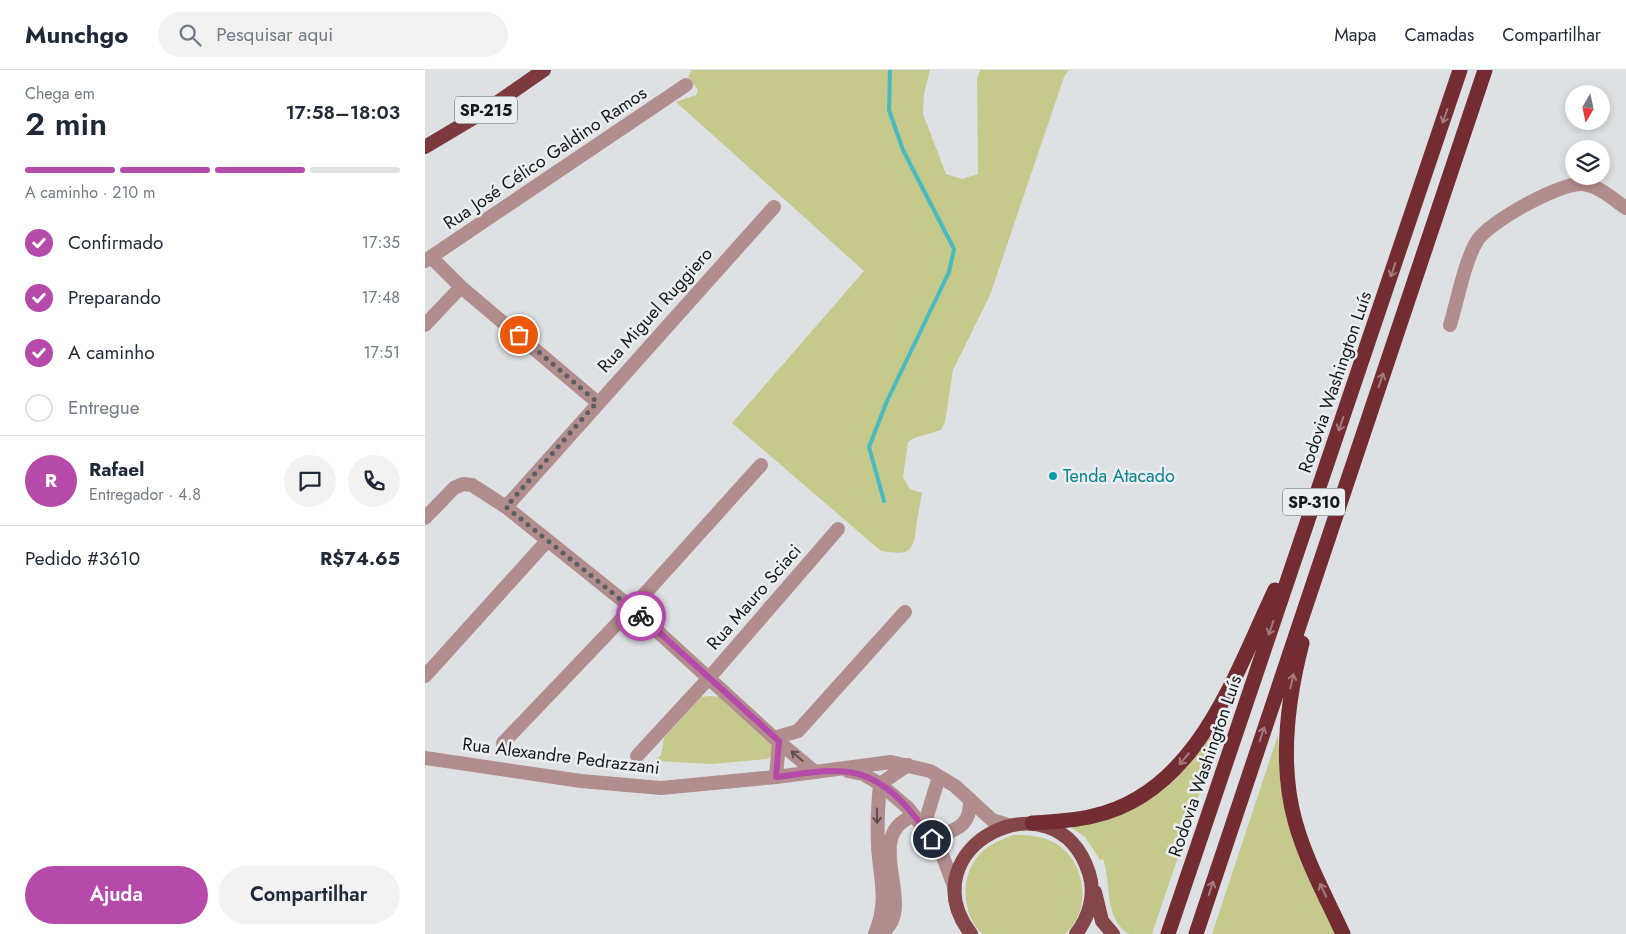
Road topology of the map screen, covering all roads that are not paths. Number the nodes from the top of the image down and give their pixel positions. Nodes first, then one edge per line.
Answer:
1 (544, 70) edge
2 (1460, 70) edge
3 (1485, 70) edge
4 (1496, 70) edge
5 (686, 85) dead end
6 (425, 147) edge
7 (774, 207) dead end
8 (1626, 208) edge
9 (1437, 216) junction
10 (429, 259) edge
11 (461, 286) junction
12 (425, 325) edge
13 (1450, 325) dead end
14 (597, 402) junction
15 (761, 465) dead end
16 (506, 507) junction
17 (425, 518) edge
18 (1332, 524) junction
19 (838, 529) dead end
20 (1304, 530) junction
21 (547, 542) junction
22 (632, 608) junction
23 (905, 612) dead end
24 (425, 676) edge
25 (709, 678) junction
26 (777, 740) junction
27 (503, 743) dead end
28 (637, 756) dead end
29 (425, 758) edge
30 (908, 765) junction
31 (842, 769) junction
32 (815, 772) junction
33 (776, 777) junction
34 (939, 777) junction
35 (880, 784) junction
36 (970, 799) junction
37 (913, 816) junction
38 (1032, 824) junction
39 (1008, 825) junction
40 (928, 834) junction
41 (1091, 878) junction
42 (955, 889) junction
43 (875, 934) edge
44 (879, 934) edge
45 (971, 934) edge
46 (1076, 934) edge
47 (1113, 934) edge
48 (1168, 934) edge
49 (1195, 934) edge
50 (1343, 934) edge

1 - 6 highway, SP-215
2 -> 20 highway, Rodovia Washington Luís / SP-310
3 - 9 highway, SP-310
4 - 9 highway
5 - 10 street, Rua José Célico Galdino Ramos
7 - 14 street, Rua Miguel Ruggiero
8 - 13 street
18 -> 9 highway, SP-310
10 - 11 street
11 - 12 street
11 - 14 street
14 - 16 street, Rua Miguel Ruggiero
15 - 22 street
16 - 17 street
16 - 21 street
49 -> 18 highway, SP-310
50 -> 18 highway
19 - 25 street, Rua Mauro Sciaci
20 -> 38 highway
20 -> 48 highway, Rodovia Washington Luís / SP-310
21 - 22 street
21 - 24 street
22 - 25 street
22 - 27 street
23 - 26 street
25 - 26 street
25 - 28 street, Rua Mauro Sciaci
32 -> 26 street
26 - 33 street
29 - 33 street, Rua Alexandre Pedrazzani
30 - 31 street, Rua Alexandre Pedrazzani
30 - 34 street, Rua Alexandre Pedrazzani
30 - 35 street
31 - 32 street, Rua Alexandre Pedrazzani
31 - 35 street, Rua Alexandre Pedrazzani
32 - 33 street, Rua Alexandre Pedrazzani
34 - 36 street, Rua Alexandre Pedrazzani
34 - 40 street
35 - 37 street, Rua Alexandre Pedrazzani
35 -> 43 street
36 - 39 street, Rua Alexandre Pedrazzani
36 - 40 street
37 - 40 street, Rua Alexandre Pedrazzani
37 - 44 street
38 - 39 main road
38 - 41 main road
39 - 42 main road
40 - 42 street, Rua Alexandre Pedrazzani
41 - 46 main road
41 - 47 main road
42 - 45 main road

